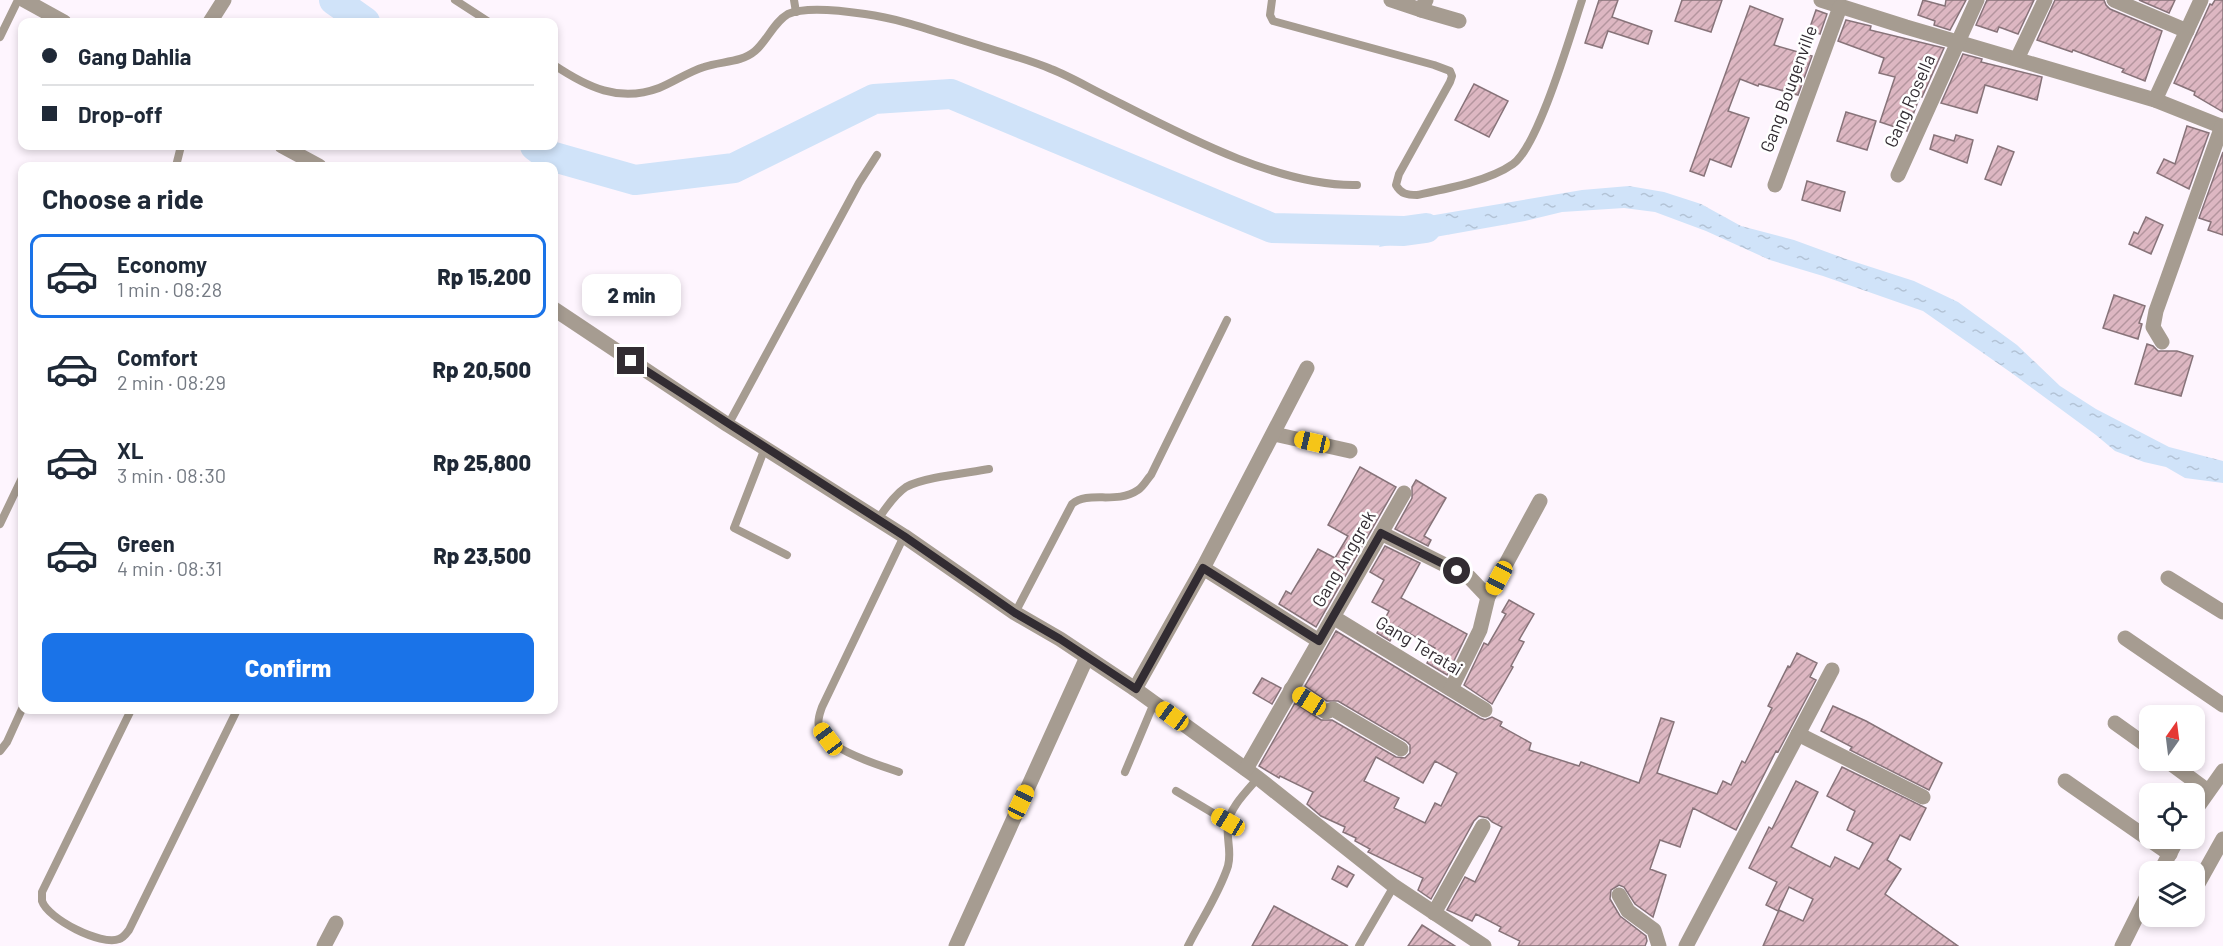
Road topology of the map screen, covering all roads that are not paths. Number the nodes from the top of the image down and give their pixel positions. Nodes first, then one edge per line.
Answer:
1 (18, 0) edge
2 (24, 0) edge
3 (224, 0) edge
4 (455, 0) edge
5 (794, 0) edge
6 (1272, 0) edge
7 (1391, 0) edge
8 (1582, 0) edge
9 (1821, 0) edge
10 (1977, 0) edge
11 (2045, 0) edge
12 (2115, 0) edge
13 (2201, 0) edge
14 (1423, 5) edge
15 (1840, 7) junction
16 (796, 12) junction
17 (57, 18) edge
18 (213, 18) edge
19 (483, 18) edge
20 (1459, 21) dead end
21 (2187, 31) junction
22 (0, 37) edge
23 (1957, 42) junction
24 (2017, 59) junction
25 (558, 68) edge
26 (2155, 100) junction
27 (2222, 127) edge
28 (289, 150) edge
29 (877, 156) dead end
30 (311, 162) edge
31 (1898, 175) dead end
32 (1357, 185) dead end
33 (1775, 185) dead end
34 (558, 312) edge
35 (1227, 320) dead end
36 (2162, 342) dead end
37 (1307, 368) dead end
38 (728, 425) junction
39 (1274, 434) junction
40 (765, 448) junction
41 (1350, 451) dead end
42 (989, 469) dead end
43 (18, 486) edge
44 (1404, 493) dead end
45 (1540, 501) dead end
46 (878, 519) junction
47 (0, 524) edge
48 (1381, 533) junction
49 (904, 536) junction
50 (787, 555) dead end
51 (1203, 568) junction
52 (2168, 578) dead end
53 (1488, 597) junction
54 (2223, 612) edge
55 (1015, 613) junction
56 (1333, 616) junction
57 (2125, 638) dead end
58 (1319, 641) junction
59 (1087, 657) junction
60 (1832, 670) dead end
61 (1136, 689) junction
62 (1451, 689) junction
63 (1291, 690) junction
64 (1154, 702) junction
65 (2223, 705) edge
66 (1485, 710) dead end
67 (20, 714) edge
68 (129, 714) edge
69 (235, 714) edge
70 (2115, 723) dead end
71 (1798, 734) junction
72 (2139, 740) edge
73 (1401, 749) dead end
74 (0, 751) edge
75 (2181, 771) edge
76 (2223, 771) edge
77 (899, 772) dead end
78 (1125, 772) dead end
79 (1252, 773) junction
80 (2065, 781) dead end
81 (1176, 791) dead end
82 (2208, 791) junction
83 (2205, 796) edge
84 (1923, 797) dead end
85 (1228, 822) junction
86 (1483, 826) dead end
87 (2223, 839) edge
88 (2172, 849) edge
89 (2170, 854) junction
90 (2166, 861) edge
91 (2205, 871) edge
92 (1394, 886) junction
93 (1619, 895) dead end
94 (2139, 912) edge
95 (1434, 913) junction
96 (336, 923) dead end
97 (324, 946) edge
98 (956, 946) edge
99 (1188, 946) edge
100 (1359, 946) edge
101 (1484, 946) edge
102 (1659, 946) edge
103 (1686, 946) edge
104 (2122, 946) edge

1 - 22 lane
2 - 17 street
3 - 18 street
4 - 19 lane
5 - 16 lane
6 - 8 lane
7 - 14 street
9 - 15 street
10 - 23 street, Gang Rosella
11 - 24 street
12 - 21 street
13 - 21 street
14 - 20 street
15 - 23 street
15 - 33 street, Gang Bougenville
16 - 25 lane
16 - 32 lane
21 - 26 street
23 - 24 street
23 - 31 street, Gang Rosella
24 - 26 street
26 - 27 street
27 - 36 street
28 - 30 street
29 - 38 lane
34 - 38 street
35 - 55 lane
37 - 39 street
38 - 40 street
39 - 41 street
39 - 51 street
40 - 46 street
40 - 50 lane
42 - 46 lane
43 - 47 lane
44 - 48 street, Gang Anggrek
45 - 53 street
46 - 49 street
48 - 53 street
48 - 56 street, Gang Anggrek
49 - 55 street
49 - 77 lane
51 - 58 street
51 - 61 street
52 - 54 street
53 - 62 street
55 - 59 street
56 - 58 street, Gang Anggrek
56 - 62 street, Gang Teratai
57 - 65 street
58 - 63 street, Gang Anggrek
59 - 61 street
59 - 98 street
60 - 71 street
61 - 64 street
62 - 66 street, Gang Teratai
63 - 73 street
63 - 79 street, Gang Anggrek
64 - 78 lane
64 - 79 street
67 - 74 lane
68 - 69 lane
70 - 72 street
71 - 84 street
71 - 103 street
75 - 82 street
76 - 82 street
79 - 85 lane
79 - 92 street
80 - 89 street
81 - 85 lane
82 - 83 street
85 - 99 lane
86 - 95 street
87 - 91 street
88 - 89 street
89 - 90 street
92 - 95 street
92 - 100 lane
93 - 102 street
94 - 104 street
95 - 101 street
96 - 97 street

